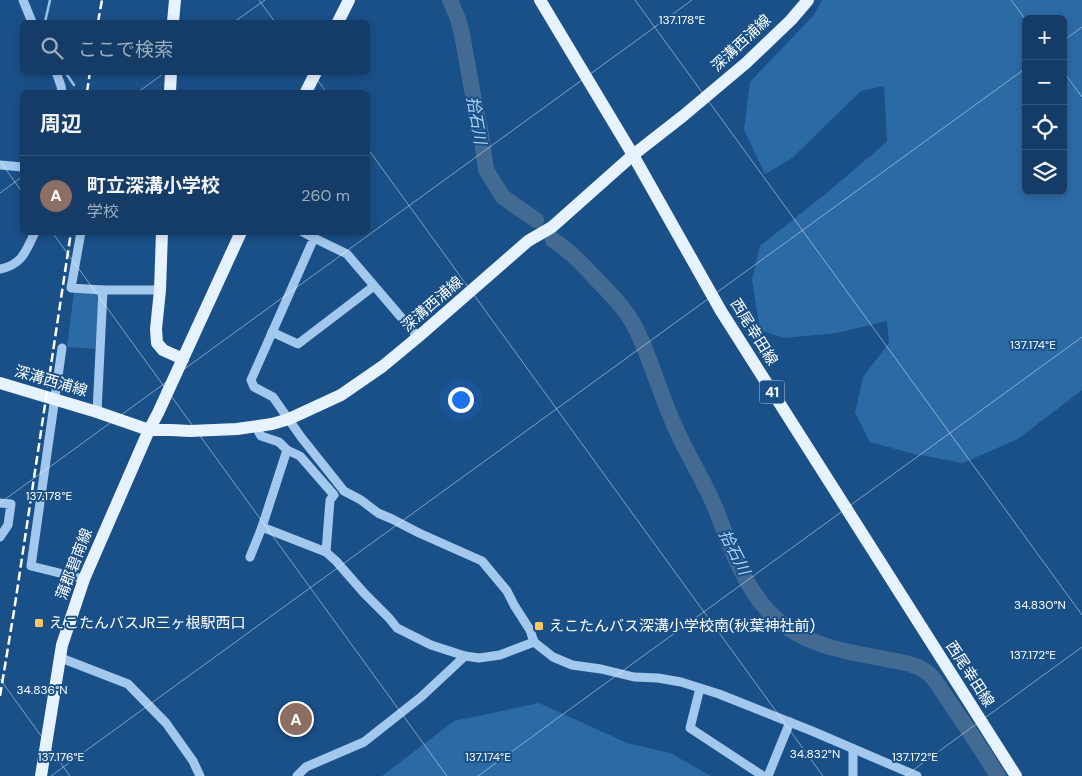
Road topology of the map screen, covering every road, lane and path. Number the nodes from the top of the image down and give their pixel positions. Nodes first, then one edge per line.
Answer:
1 (22, 0) edge
2 (174, 0) edge
3 (349, 0) edge
4 (540, 0) edge
5 (808, 0) edge
6 (31, 20) edge
7 (174, 20) edge
8 (339, 20) edge
9 (57, 75) edge
10 (171, 75) edge
11 (314, 75) edge
12 (62, 90) edge
13 (170, 90) edge
14 (307, 90) edge
15 (633, 155) junction
16 (0, 165) edge
17 (20, 167) edge
18 (34, 235) edge
19 (80, 235) edge
20 (162, 235) edge
21 (240, 235) edge
22 (308, 235) edge
23 (314, 238) junction
24 (0, 269) edge
25 (374, 286) junction
26 (102, 290) junction
27 (160, 290) junction
28 (272, 332) junction
29 (418, 338) junction
30 (62, 348) dead end
31 (183, 359) junction
32 (0, 383) edge
33 (55, 399) junction
34 (97, 412) junction
35 (289, 419) junction
36 (256, 427) junction
37 (149, 430) junction
38 (287, 450) junction
39 (344, 491) junction
40 (334, 495) junction
41 (0, 503) edge
42 (262, 527) junction
43 (0, 538) edge
44 (326, 552) junction
45 (250, 557) dead end
46 (84, 579) junction
47 (534, 642) junction
48 (465, 656) junction
49 (61, 658) junction
50 (700, 688) junction
51 (790, 722) junction
52 (853, 748) junction
53 (41, 776) edge
54 (200, 776) edge
55 (297, 776) edge
56 (763, 776) edge
57 (768, 776) edge
58 (853, 776) edge
59 (917, 776) edge
60 (1016, 776) edge

1 - 6 street
2 - 7 main road
3 - 8 main road
4 - 15 main road, 西尾幸田線 / 41
5 - 15 main road, 深溝西浦線
9 - 12 street
10 - 13 main road
11 - 14 main road
15 - 29 main road, 深溝西浦線
15 - 60 main road, 西尾幸田線 / 41
16 - 17 street
18 - 24 street
19 - 26 street
20 - 27 main road
21 - 31 main road, 蒲郡碧南線
22 - 23 street
23 - 25 street
23 - 28 street
25 - 28 street
25 - 29 street
26 - 27 street
26 - 34 street
27 - 31 main road
28 - 35 street
29 - 35 main road, 深溝西浦線
30 - 33 street
31 - 37 main road, 蒲郡碧南線
32 - 33 main road, 深溝西浦線
33 - 34 main road, 深溝西浦線
33 - 46 street
34 - 37 main road, 深溝西浦線
35 - 36 main road, 深溝西浦線
35 - 39 street
36 - 37 main road, 深溝西浦線
36 - 38 street
37 - 46 main road, 蒲郡碧南線
38 - 40 street
38 - 42 street
39 - 40 street
39 - 47 street
40 - 44 street
41 - 43 street
42 - 44 street
42 - 45 street
44 - 48 street
46 - 49 main road, 蒲郡碧南線
47 - 48 street
47 - 50 street
48 - 55 street
49 - 53 main road, 蒲郡碧南線
49 - 54 street
50 - 51 street
50 - 56 street
51 - 52 street
51 - 57 street
52 - 58 street
52 - 59 street

